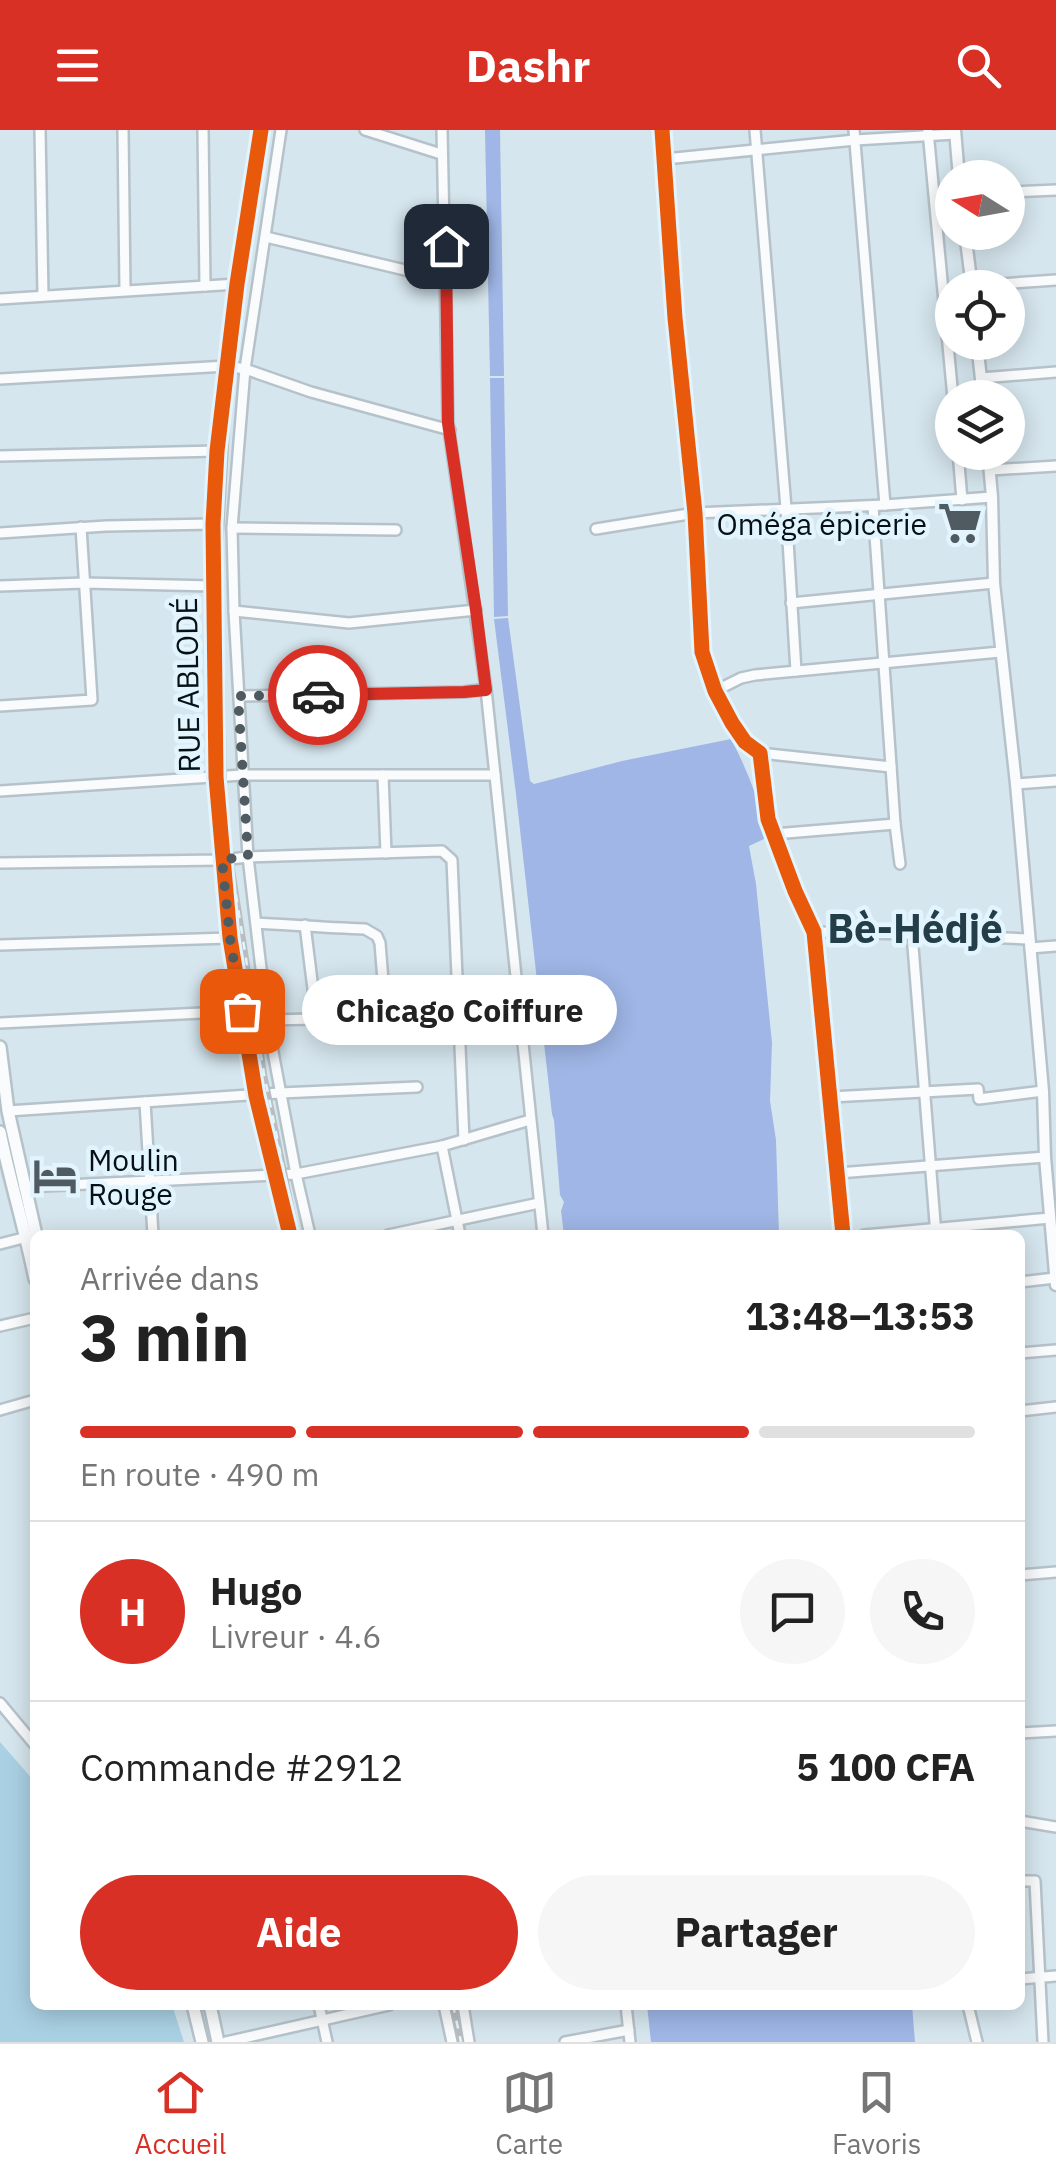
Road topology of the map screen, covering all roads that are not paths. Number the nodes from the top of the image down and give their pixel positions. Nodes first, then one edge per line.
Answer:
1 (40, 130) edge
2 (123, 130) edge
3 (203, 130) edge
4 (261, 130) edge
5 (281, 130) edge
6 (365, 130) edge
7 (442, 130) edge
8 (662, 130) edge
9 (755, 130) edge
10 (955, 132) edge
11 (928, 133) edge
12 (854, 135) edge
13 (757, 150) junction
14 (441, 154) junction
15 (665, 158) junction
16 (957, 160) edge
17 (1056, 190) edge
18 (1025, 191) edge
19 (266, 237) junction
20 (447, 280) junction
21 (1056, 280) edge
22 (1025, 283) edge
23 (237, 284) junction
24 (205, 286) junction
25 (125, 290) junction
26 (43, 296) junction
27 (0, 299) edge
28 (980, 360) edge
29 (227, 366) junction
30 (244, 369) junction
31 (1056, 372) edge
32 (981, 378) joint
33 (0, 379) edge
34 (951, 380) edge
35 (450, 430) junction
36 (218, 451) junction
37 (0, 456) edge
38 (1056, 466) edge
39 (1025, 468) edge
40 (960, 470) edge
41 (990, 470) edge
42 (992, 498) junction
43 (962, 500) junction
44 (873, 506) junction
45 (885, 506) junction
46 (786, 508) junction
47 (695, 513) junction
48 (213, 524) junction
49 (80, 527) junction
50 (232, 528) junction
51 (596, 529) dead end
52 (396, 530) dead end
53 (0, 532) edge
54 (84, 582) junction
55 (994, 583) junction
56 (0, 586) edge
57 (213, 586) junction
58 (879, 595) junction
59 (792, 603) junction
60 (234, 610) junction
61 (476, 610) junction
62 (1000, 652) junction
63 (884, 664) junction
64 (796, 672) junction
65 (486, 690) junction
66 (715, 692) junction
67 (238, 696) junction
68 (0, 706) edge
69 (760, 753) junction
70 (891, 767) junction
71 (242, 775) junction
72 (383, 775) junction
73 (495, 775) junction
74 (216, 777) junction
75 (1056, 780) edge
76 (1016, 784) junction
77 (0, 791) edge
78 (895, 824) junction
79 (774, 834) junction
80 (386, 854) junction
81 (248, 856) junction
82 (222, 860) junction
83 (0, 863) edge
84 (900, 864) dead end
85 (256, 923) junction
86 (304, 926) junction
87 (814, 932) junction
88 (912, 934) junction
89 (230, 938) junction
90 (1030, 944) junction
91 (0, 945) edge
92 (1056, 946) edge
93 (242, 1011) junction
94 (458, 1016) junction
95 (386, 1018) junction
96 (267, 1020) junction
97 (317, 1020) junction
98 (0, 1023) edge
99 (0, 1047) edge
100 (1, 1072) edge
101 (417, 1087) dead end
102 (1044, 1090) junction
103 (280, 1093) junction
104 (924, 1093) junction
105 (256, 1096) junction
106 (831, 1097) junction
107 (145, 1102) junction
108 (1056, 1108) edge
109 (1043, 1110) junction
110 (8, 1111) junction
111 (530, 1120) junction
112 (0, 1132) edge
113 (464, 1140) junction
114 (442, 1146) junction
115 (1046, 1158) junction
116 (930, 1165) junction
117 (838, 1173) junction
118 (296, 1174) junction
119 (275, 1176) junction
120 (149, 1180) junction
121 (24, 1187) junction
122 (538, 1202) junction
123 (1050, 1218) junction
124 (458, 1221) junction
125 (31, 1230) edge
126 (154, 1230) edge
127 (289, 1230) edge
128 (309, 1230) edge
129 (413, 1230) edge
130 (459, 1230) edge
131 (541, 1230) edge
132 (844, 1230) edge
133 (936, 1230) edge
134 (952, 1230) edge
135 (30, 1231) edge
136 (30, 1236) edge
137 (0, 1244) edge
138 (1055, 1264) edge
139 (1025, 1282) edge
140 (1056, 1282) edge
141 (30, 1319) edge
142 (0, 1326) edge
143 (1056, 1350) edge
144 (1025, 1353) edge
145 (30, 1401) edge
146 (1056, 1407) edge
147 (0, 1410) edge
148 (1025, 1410) edge
149 (1056, 1572) edge
150 (1025, 1575) edge
151 (0, 1702) edge
152 (1056, 1731) edge
153 (1025, 1733) edge
154 (30, 1739) edge
155 (1025, 1822) edge
156 (1056, 1827) edge
157 (1025, 1881) edge
158 (1056, 1976) edge
159 (1039, 1978) junction
160 (1025, 1979) edge
161 (194, 2010) edge
162 (212, 2010) edge
163 (320, 2010) edge
164 (367, 2010) edge
165 (445, 2010) edge
166 (464, 2010) edge
167 (627, 2010) edge
168 (969, 2010) edge
169 (322, 2020) junction
170 (629, 2030) junction
171 (202, 2042) edge
172 (222, 2042) edge
173 (327, 2042) edge
174 (452, 2042) edge
175 (469, 2042) edge
176 (566, 2042) edge
177 (630, 2042) edge
178 (977, 2042) edge
179 (1043, 2042) edge

1 - 26 street
2 - 25 street
3 - 24 street
4 - 23 street, RUE ABLODÉ
5 - 19 street
6 - 14 street
7 - 14 street
8 - 15 street
9 - 13 street
10 - 11 street
10 - 16 street
11 - 12 street
11 - 34 street
12 - 13 street
12 - 45 street
13 - 15 street
13 - 46 street
14 - 20 street
15 - 47 street
17 - 18 street
19 - 20 street
19 - 30 street
20 - 35 street
21 - 22 street
23 - 24 street
23 - 29 street, RUE ABLODÉ
24 - 25 street
25 - 26 street
26 - 27 street
28 - 32 street
29 - 30 street
29 - 33 street
29 - 36 street, RUE ABLODÉ
30 - 35 street
30 - 50 street
31 - 32 street
35 - 61 street
36 - 37 street
36 - 48 street, RUE ABLODÉ
38 - 39 street
40 - 43 street
41 - 42 street
42 - 43 street
42 - 55 street
43 - 45 street
44 - 45 street
44 - 46 street
44 - 58 street
46 - 47 street
46 - 59 street
47 - 51 street
47 - 66 street
48 - 49 street
48 - 57 street, RUE ABLODÉ
49 - 53 street
49 - 54 street
50 - 52 street
50 - 60 street
54 - 56 street
54 - 57 street
54 - 68 street
55 - 58 street
55 - 62 street
57 - 74 street, RUE ABLODÉ
58 - 59 street
58 - 63 street
59 - 64 street
60 - 61 street
60 - 67 street
61 - 65 street
62 - 63 street
62 - 76 street
63 - 64 street
63 - 70 street
64 - 66 street
65 - 67 street
65 - 73 street
66 - 69 street
67 - 71 street
69 - 70 street
69 - 79 street
70 - 78 street
71 - 72 street
71 - 74 street
71 - 81 street
72 - 73 street
72 - 80 street
73 - 111 street
74 - 77 street
74 - 82 street, RUE ABLODÉ
75 - 76 street
76 - 90 street
78 - 79 street
78 - 84 street
79 - 87 street
80 - 81 street
80 - 94 street
81 - 82 street
81 - 85 street
82 - 83 street
82 - 89 street, RUE ABLODÉ
85 - 86 street
85 - 96 street
86 - 95 street
86 - 97 street
87 - 88 street
87 - 106 street
88 - 90 street
88 - 104 street
89 - 91 street
89 - 93 street, RUE ABLODÉ
90 - 92 street
90 - 102 street
93 - 98 street
93 - 105 street, RUE ABLODÉ
94 - 95 street
94 - 113 street
95 - 97 street
96 - 97 street
96 - 103 street
99 - 100 main road
100 - 110 main road
101 - 103 street
102 - 104 street
102 - 109 street
103 - 105 street
103 - 118 street
104 - 106 street
104 - 116 street
105 - 107 street
105 - 119 street, RUE ABLODÉ
106 - 117 street
107 - 110 street
107 - 120 street
108 - 109 street
109 - 115 street
110 - 121 main road
111 - 113 street
111 - 122 street
112 - 135 main road
113 - 114 street
114 - 118 street
114 - 124 street
115 - 116 street
115 - 123 street
116 - 117 street
116 - 133 street
117 - 132 street
118 - 119 street
118 - 128 street
119 - 120 street
119 - 127 street, RUE ABLODÉ
120 - 121 street
120 - 126 street
121 - 125 main road
122 - 124 street
122 - 131 street
123 - 134 street
123 - 138 street
124 - 129 street
124 - 130 street
136 - 137 street
138 - 140 street
139 - 140 street
141 - 142 street
143 - 144 street
145 - 147 street
146 - 148 street
149 - 150 street
151 - 154 street
152 - 153 street
155 - 156 street
157 - 159 street
158 - 159 street
159 - 160 street
159 - 179 street
161 - 171 main road
162 - 172 main road
163 - 169 street
164 - 169 street
165 - 174 street
166 - 175 street
167 - 170 street
168 - 178 street
169 - 172 street
169 - 173 street
170 - 176 street
170 - 177 street

